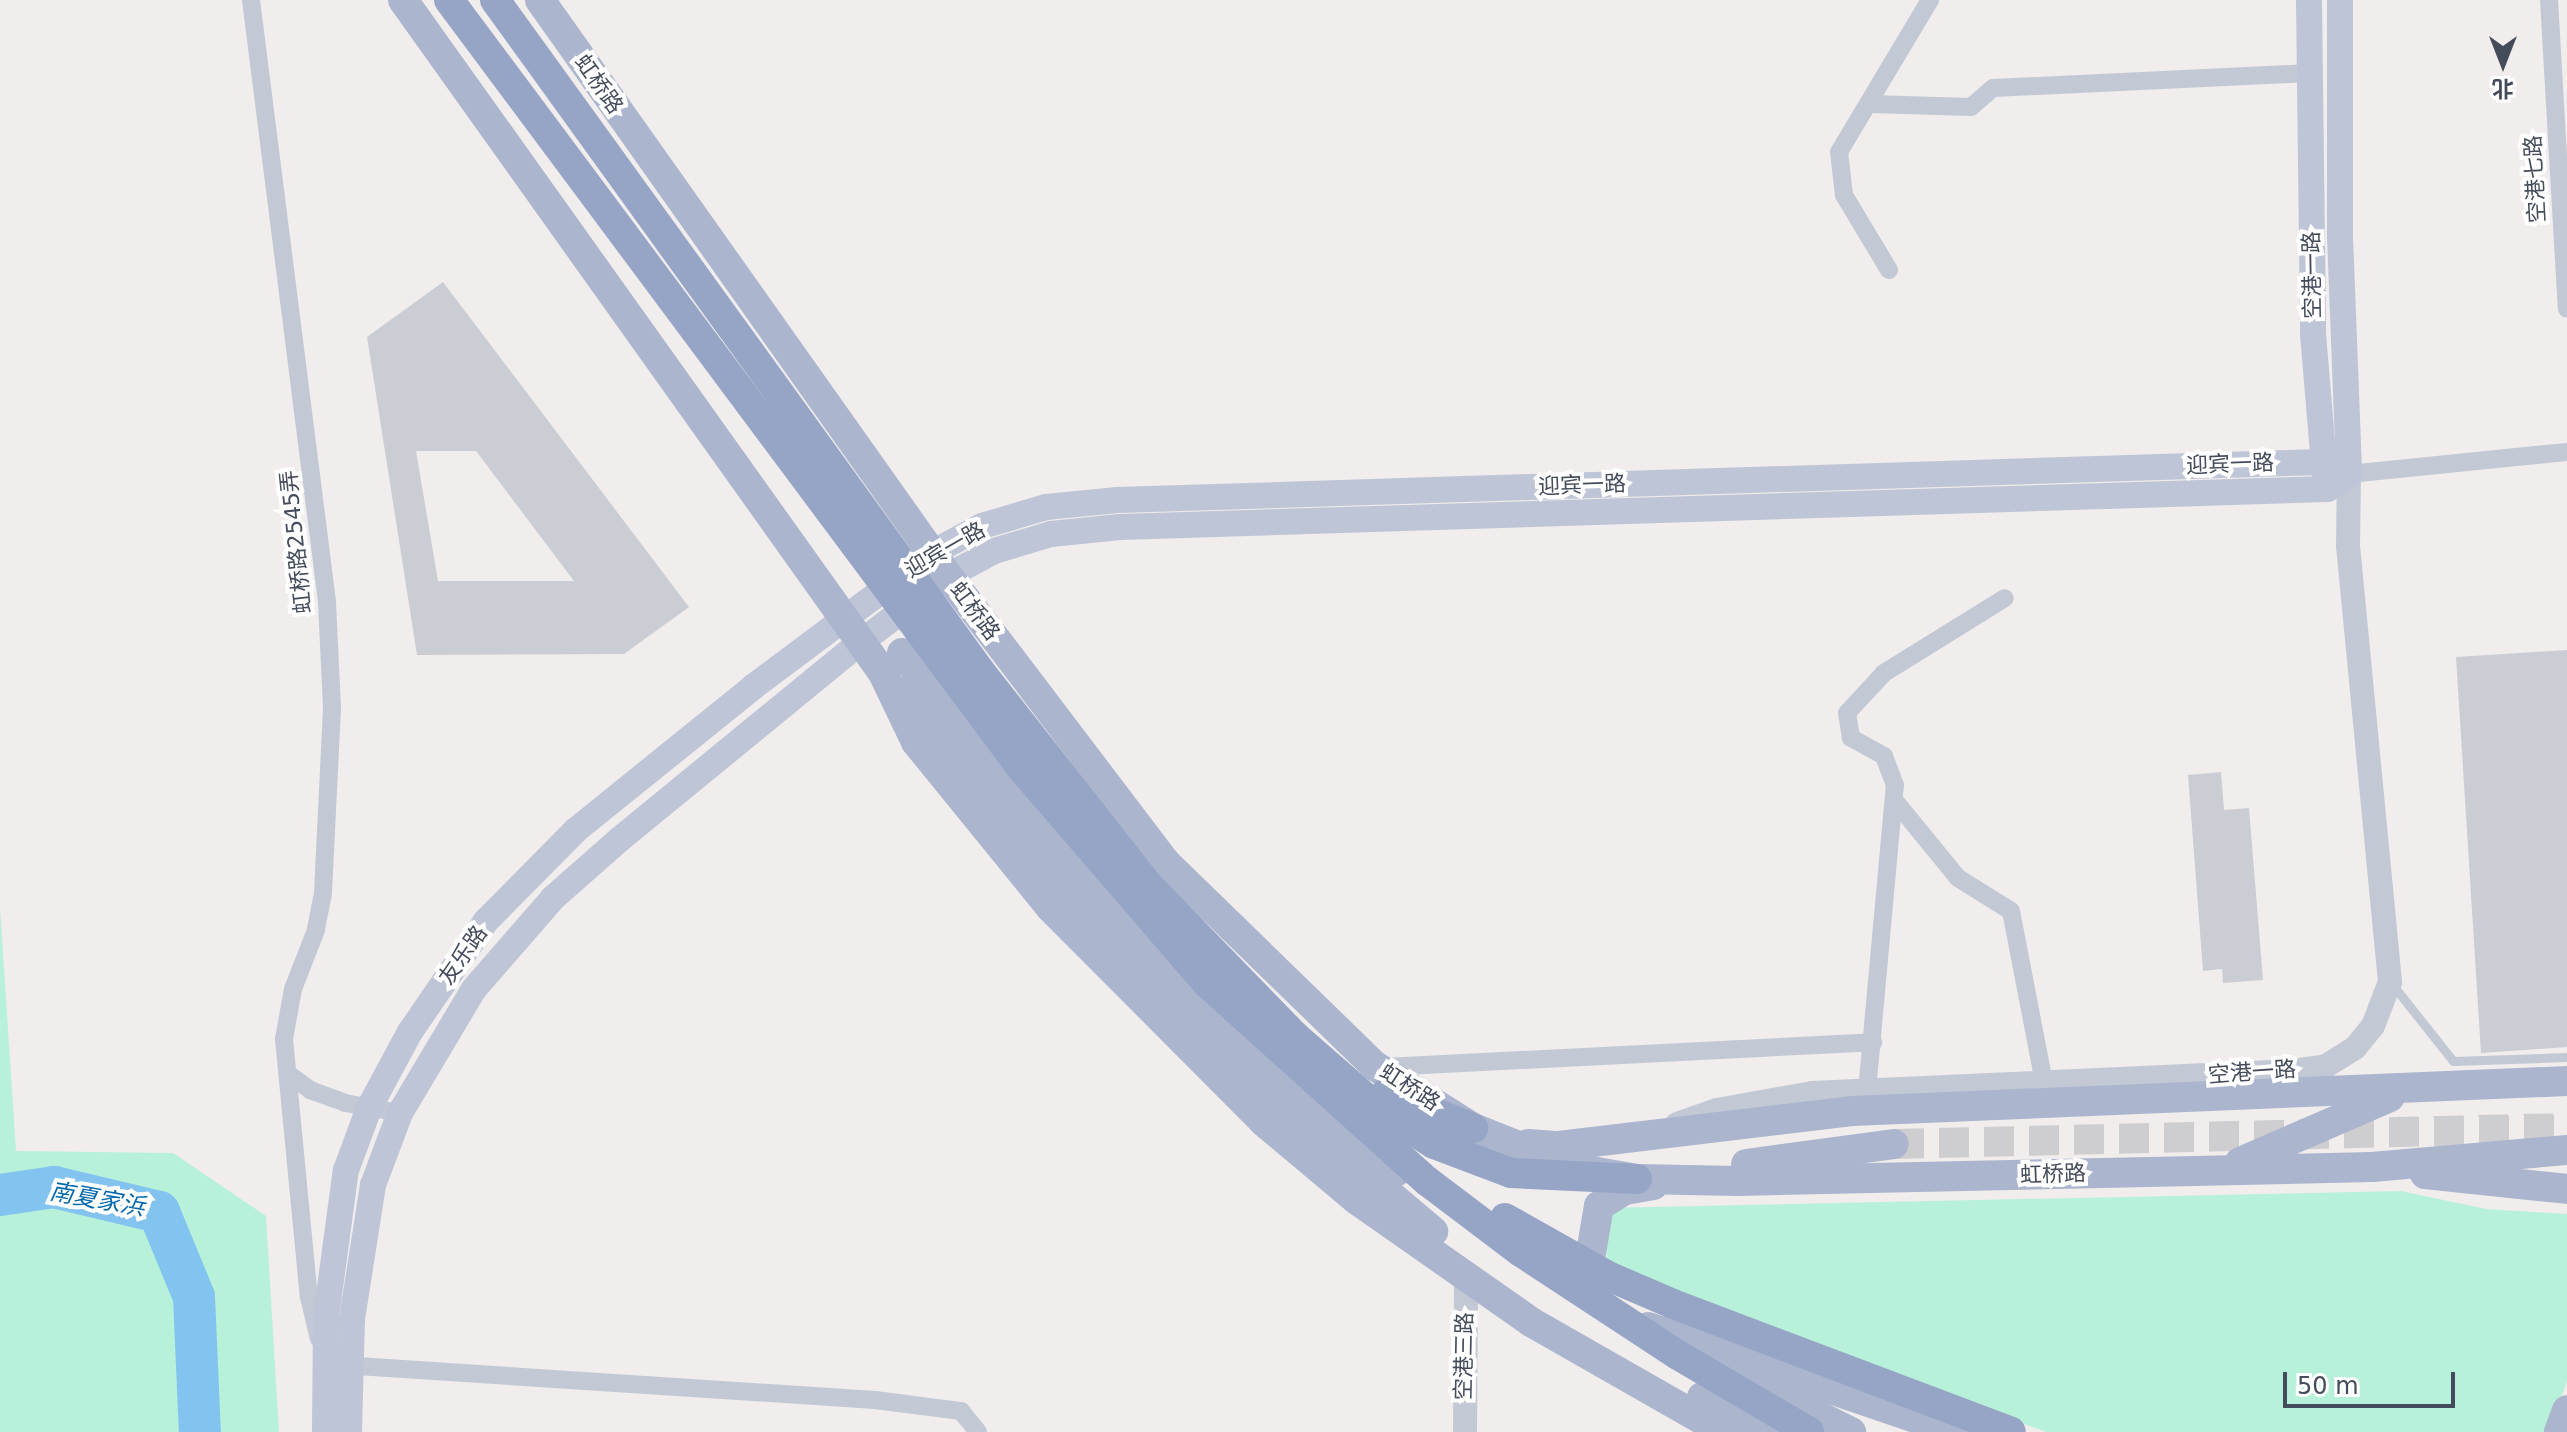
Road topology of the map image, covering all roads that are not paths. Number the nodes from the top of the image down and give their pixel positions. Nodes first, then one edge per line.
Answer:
1 (251, 0) edge
2 (403, 0) edge
3 (449, 0) edge
4 (495, 0) edge
5 (540, 0) edge
6 (1930, 0) edge
7 (2309, 0) edge
8 (2340, 0) edge
9 (2549, 0) edge
10 (2309, 73) junction
11 (1871, 104) junction
12 (2564, 198) edge
13 (1889, 270) dead end
14 (2567, 308) edge
15 (2567, 452) edge
16 (2323, 462) junction
17 (2349, 474) junction
18 (2327, 489) junction
19 (2348, 546) junction
20 (940, 565) junction
21 (2005, 598) dead end
22 (842, 617) junction
23 (861, 642) junction
24 (893, 663) junction
25 (1895, 801) junction
26 (2390, 982) junction
27 (1296, 1037) junction
28 (1873, 1042) junction
29 (2567, 1057) edge
30 (1375, 1066) junction
31 (291, 1076) junction
32 (2567, 1081) edge
33 (2044, 1083) junction
34 (2407, 1090) junction
35 (1867, 1091) junction
36 (369, 1108) junction
37 (400, 1113) junction
38 (1350, 1114) junction
39 (1486, 1133) junction
40 (1636, 1138) junction
41 (2567, 1150) edge
42 (2372, 1167) junction
43 (2225, 1168) junction
44 (1637, 1179) junction
45 (1696, 1179) junction
46 (2567, 1189) edge
47 (1466, 1279) junction
48 (1619, 1312) junction
49 (1648, 1327) junction
50 (324, 1357) junction
51 (349, 1368) junction
52 (2567, 1410) edge
53 (325, 1432) edge
54 (349, 1432) edge
55 (978, 1432) edge
56 (1465, 1432) edge
57 (1724, 1432) edge
58 (1770, 1432) edge
59 (1809, 1432) edge
60 (1851, 1432) edge
61 (1957, 1432) edge
62 (2011, 1432) edge
63 (2559, 1432) edge

1 - 31 street, 虹桥路2545弄
2 - 22 main road
3 - 38 highway
4 - 27 highway
5 - 20 main road, 虹桥路
6 - 11 street
7 - 10 main road, 空港一路
8 - 17 main road, 空港一路
9 - 12 street, 空港七路
10 - 11 street
10 - 16 main road, 空港一路
11 - 13 street
12 - 14 street, 空港七路
15 - 17 street
16 - 17 main road, 迎宾一路
16 - 18 main road, 空港一路
16 - 20 main road, 迎宾一路
17 - 18 main road
17 - 19 street, 空港一路
18 - 19 street, 空港一路
18 - 20 main road, 迎宾一路
19 - 26 street, 空港一路
20 - 22 main road, 迎宾一路
20 - 23 main road, 迎宾一路
20 - 30 main road, 虹桥路
21 - 25 street
22 - 23 main road
22 - 36 main road, 友乐路
23 - 24 main road
23 - 37 main road, 友乐路
24 - 47 main road
24 - 48 main road
24 - 58 main road
25 - 28 street
25 - 33 street
26 - 29 lane
26 - 33 street, 空港一路
27 - 39 highway
27 - 44 highway
28 - 30 street
28 - 35 street
30 - 39 main road, 虹桥路
31 - 36 street
31 - 50 street, 虹桥路2545弄
32 - 34 main road, 虹桥路
33 - 35 street, 空港一路
34 - 40 main road, 虹桥路
34 - 43 main road
35 - 40 street, 空港一路
36 - 37 street
36 - 50 main road, 友乐路
37 - 51 main road, 友乐路
38 - 59 highway
38 - 62 highway
39 - 40 main road, 虹桥路
39 - 44 main road, 虹桥路
40 - 44 main road
41 - 42 main road, 虹桥路
42 - 43 main road, 虹桥路
42 - 46 main road
43 - 45 main road, 虹桥路
44 - 45 main road, 虹桥路
45 - 48 main road
47 - 56 street, 空港三路
47 - 57 main road
48 - 49 main road
49 - 60 main road
49 - 61 main road
50 - 51 street
50 - 53 main road, 友乐路
51 - 54 main road, 友乐路
51 - 55 street
52 - 63 main road

